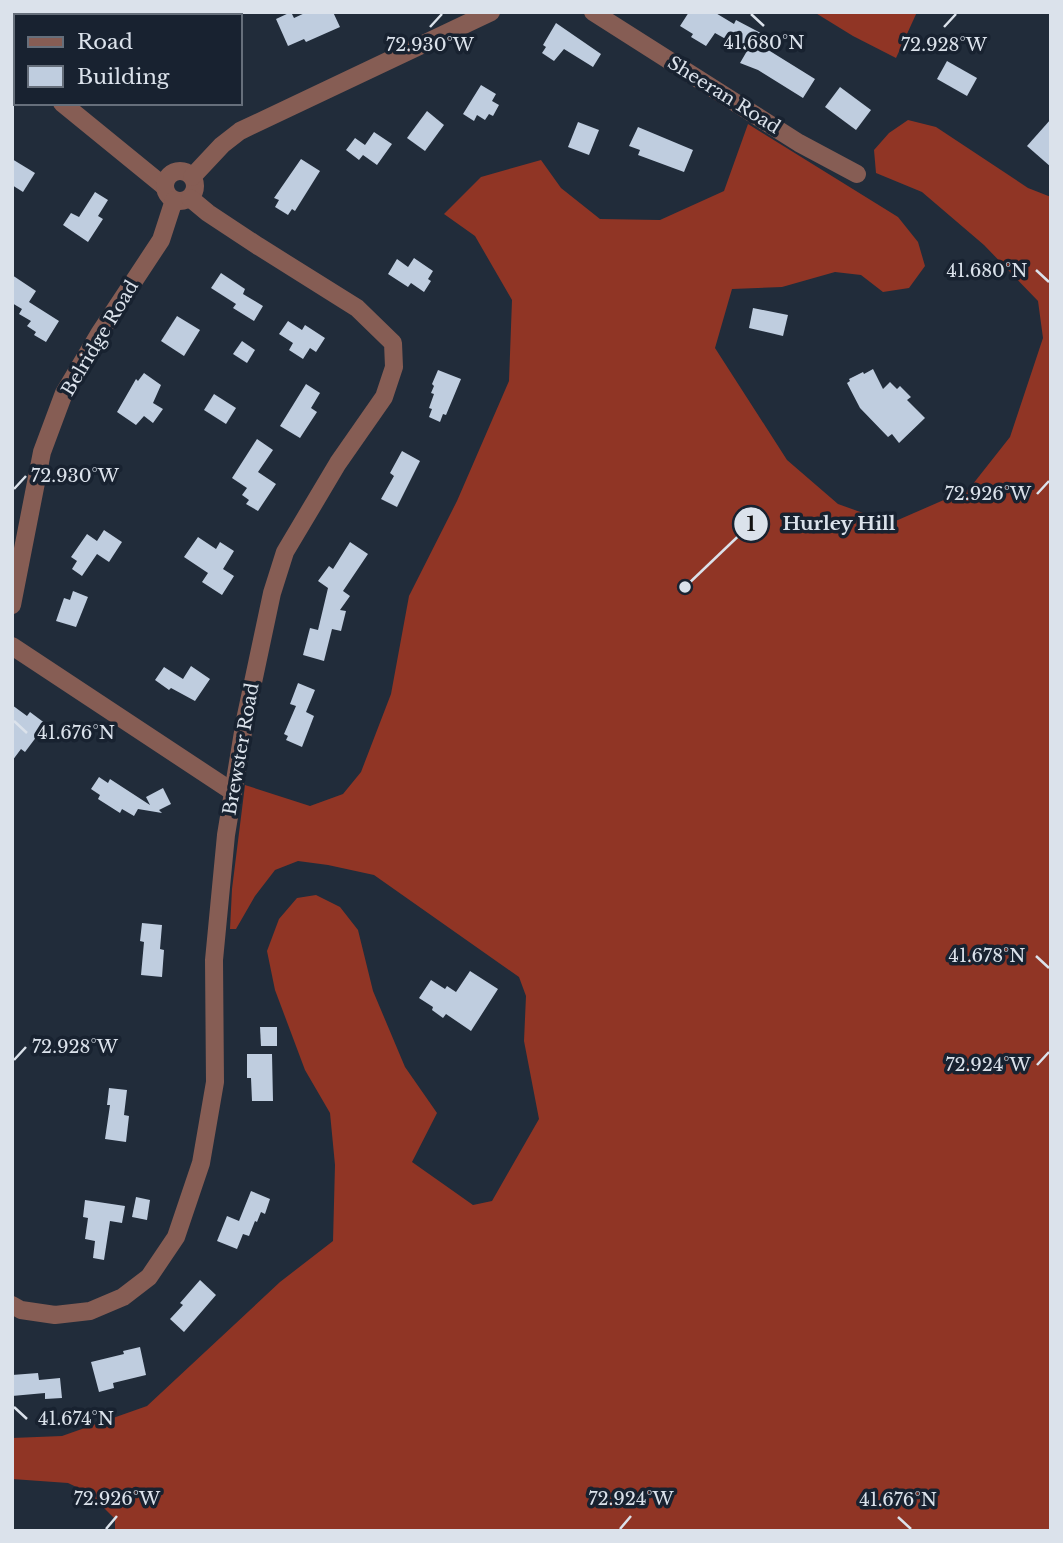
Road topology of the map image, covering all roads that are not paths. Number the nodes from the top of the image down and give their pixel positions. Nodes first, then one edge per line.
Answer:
1 (491, 12) edge
2 (593, 12) edge
3 (64, 105) edge
4 (857, 174) dead end
5 (192, 177) junction
6 (176, 195) junction
7 (12, 605) edge
8 (12, 646) edge
9 (233, 792) junction
10 (12, 1305) edge

1 - 5 street
2 - 4 street, Sheeran Road
3 - 6 street, Brewster Road
5 - 6 street, Belridge Road
5 - 6 street
6 - 7 street, Belridge Road
6 - 9 street, Brewster Road
8 - 9 street
9 - 10 street, Brewster Road

